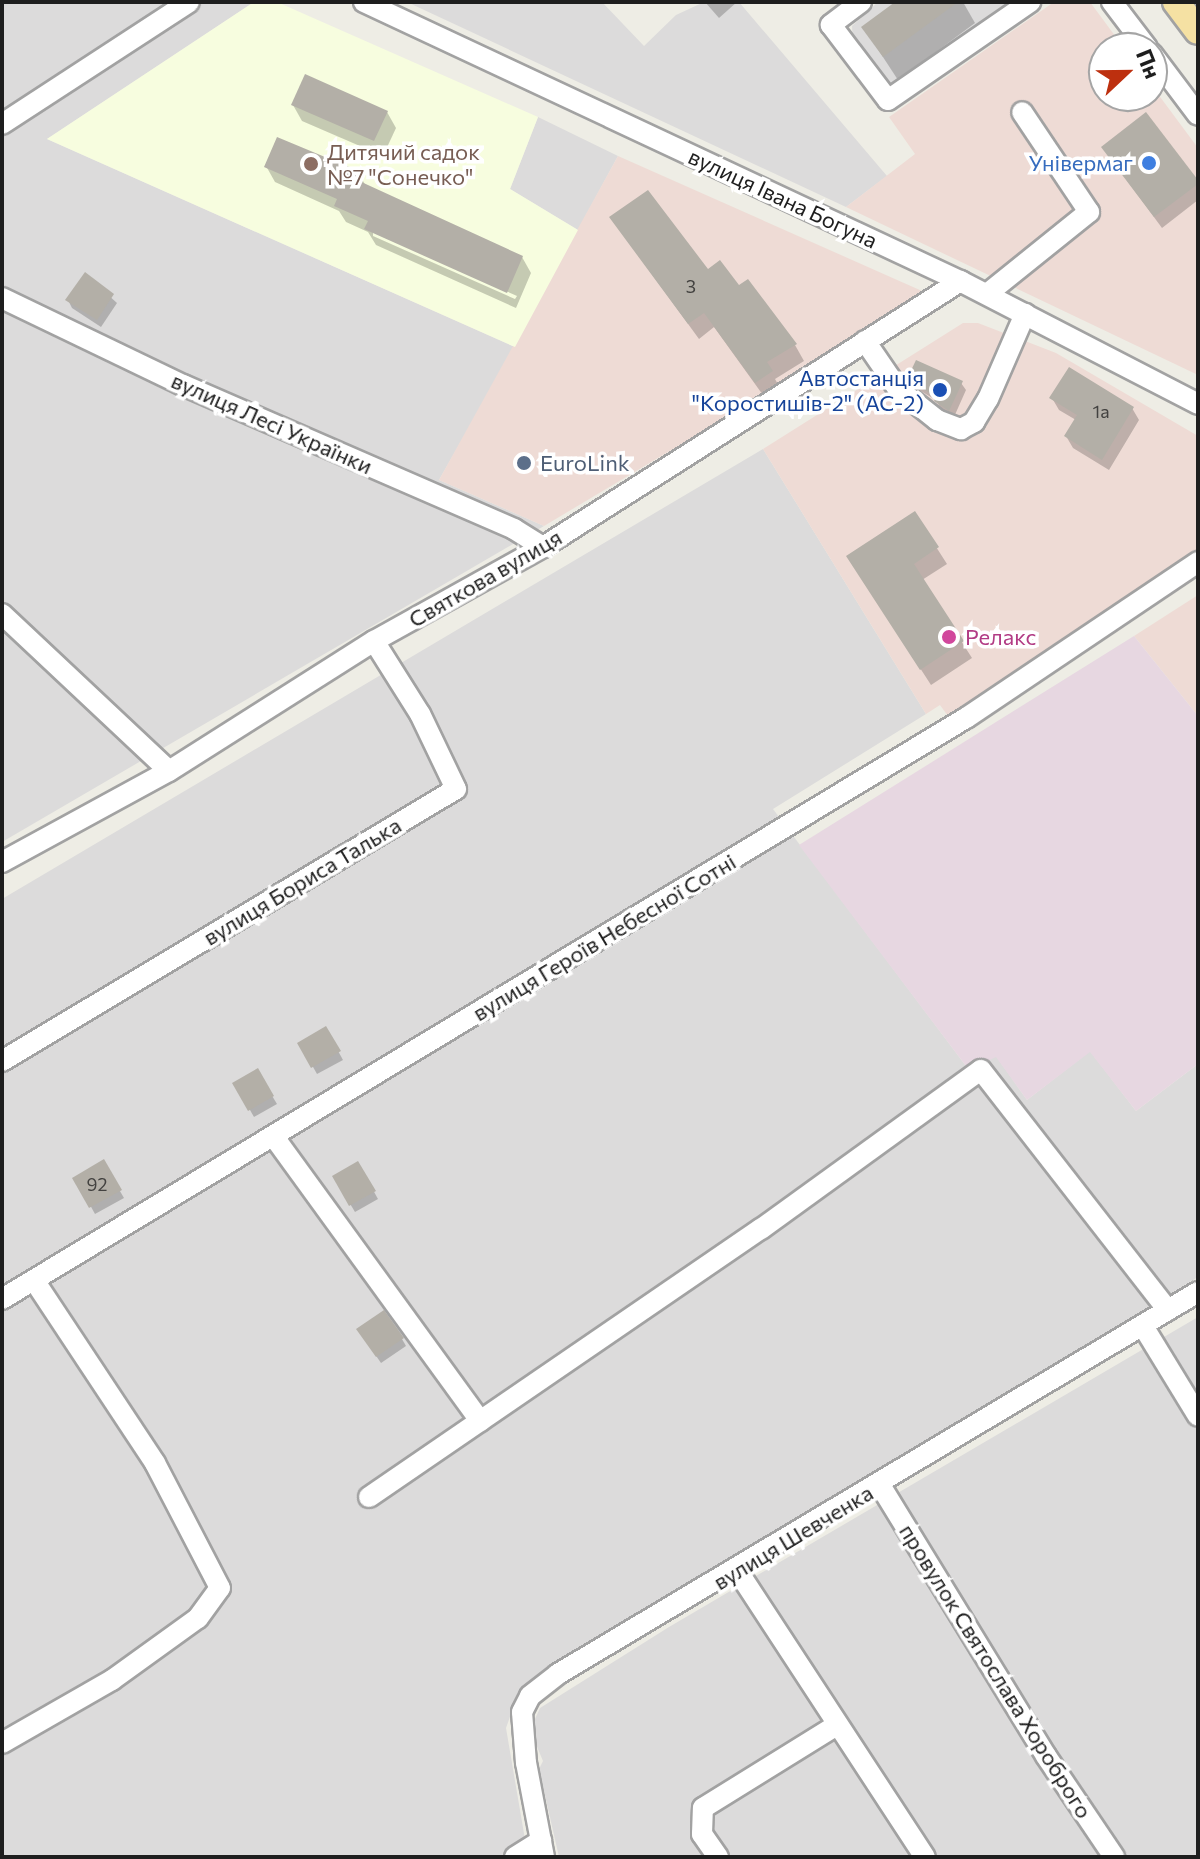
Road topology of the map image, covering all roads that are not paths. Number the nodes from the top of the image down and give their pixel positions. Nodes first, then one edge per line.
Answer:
1 (189, 2) edge
2 (364, 2) edge
3 (861, 2) edge
4 (1030, 2) edge
5 (1112, 2) edge
6 (1176, 2) edge
7 (1198, 31) edge
8 (1135, 32) edge
9 (1168, 75) edge
10 (1022, 112) dead end
11 (1198, 115) edge
12 (2, 124) edge
13 (960, 281) junction
14 (987, 294) junction
15 (2, 298) edge
16 (1025, 314) junction
17 (865, 341) junction
18 (1198, 404) edge
19 (543, 547) junction
20 (1198, 562) edge
21 (2, 614) edge
22 (374, 641) junction
23 (169, 771) junction
24 (2, 862) edge
25 (2, 1061) edge
26 (274, 1137) junction
27 (34, 1280) junction
28 (1198, 1292) edge
29 (2, 1299) edge
30 (1168, 1310) junction
31 (1143, 1326) junction
32 (1198, 1416) edge
33 (480, 1421) junction
34 (880, 1485) junction
35 (369, 1497) dead end
36 (737, 1570) junction
37 (837, 1725) junction
38 (2, 1743) edge
39 (542, 1849) edge
40 (515, 1857) edge
41 (718, 1857) edge
42 (925, 1857) edge
43 (1114, 1857) edge

1 - 12 street
2 - 13 street, вулиця Івана Богуна
3 - 4 street
5 - 8 street
6 - 7 main road
9 - 11 street
10 - 14 street
13 - 14 street, вулиця Івана Богуна
13 - 17 street, Святкова вулиця
14 - 16 street, вулиця Івана Богуна
15 - 19 street, вулиця Лесі Українки
16 - 17 street
16 - 18 street, вулиця Івана Богуна
17 - 19 street, Святкова вулиця
19 - 22 street, Святкова вулиця
20 - 26 street, вулиця Героїв Небесної Сотні
21 - 23 street
22 - 23 street, Святкова вулиця
22 - 25 street, вулиця Бориса Талька
23 - 24 street, Святкова вулиця
26 - 27 street, вулиця Героїв Небесної Сотні
26 - 33 street
27 - 29 street, вулиця Героїв Небесної Сотні
27 - 38 street
28 - 30 street, вулиця Шевченка
30 - 31 street, вулиця Шевченка
30 - 33 street
31 - 32 street
31 - 34 street, вулиця Шевченка
33 - 35 street
34 - 36 street, вулиця Шевченка
34 - 43 street, провулок Святослава Хороброго
36 - 37 street
36 - 39 street, вулиця Шевченка
37 - 41 street
37 - 42 street
39 - 40 street

